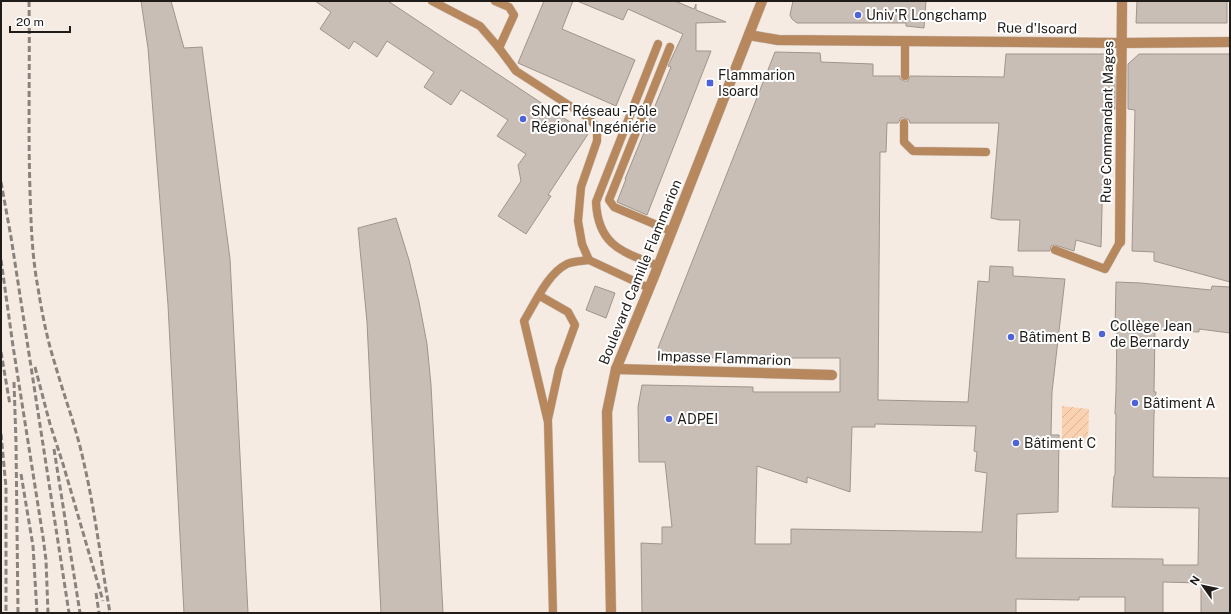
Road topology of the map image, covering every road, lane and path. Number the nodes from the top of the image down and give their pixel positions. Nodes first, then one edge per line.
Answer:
1 (432, 1) edge
2 (495, 1) edge
3 (1122, 1) edge
4 (759, 2) edge
5 (749, 35) junction
6 (905, 41) junction
7 (1230, 42) edge
8 (1121, 43) junction
9 (658, 44) dead end
10 (670, 47) dead end
11 (499, 48) junction
12 (905, 76) dead end
13 (904, 123) dead end
14 (986, 152) dead end
15 (671, 231) junction
16 (1120, 242) joint
17 (1055, 250) dead end
18 (589, 260) junction
19 (658, 266) junction
20 (649, 288) junction
21 (540, 296) junction
22 (616, 369) junction
23 (832, 375) dead end
24 (548, 422) junction
25 (553, 613) edge
26 (611, 613) edge

1 - 11 lane
2 - 11 lane
3 - 8 street, Rue Commandant Mages
4 - 5 street, Boulevard Camille Flammarion
5 - 6 street, Rue d'Isoard
5 - 15 street, Boulevard Camille Flammarion
6 - 8 street, Rue d'Isoard
6 - 12 lane
7 - 8 street, Rue d'Isoard
8 - 16 street, Rue Commandant Mages
9 - 19 lane
10 - 15 lane
11 - 18 lane
13 - 14 lane
15 - 19 street, Boulevard Camille Flammarion
16 - 17 lane
18 - 20 lane
18 - 21 lane
19 - 20 street, Boulevard Camille Flammarion
20 - 22 street, Boulevard Camille Flammarion
21 - 24 lane
21 - 24 lane
22 - 23 street, Impasse Flammarion
22 - 26 street, Boulevard Camille Flammarion
24 - 25 lane

